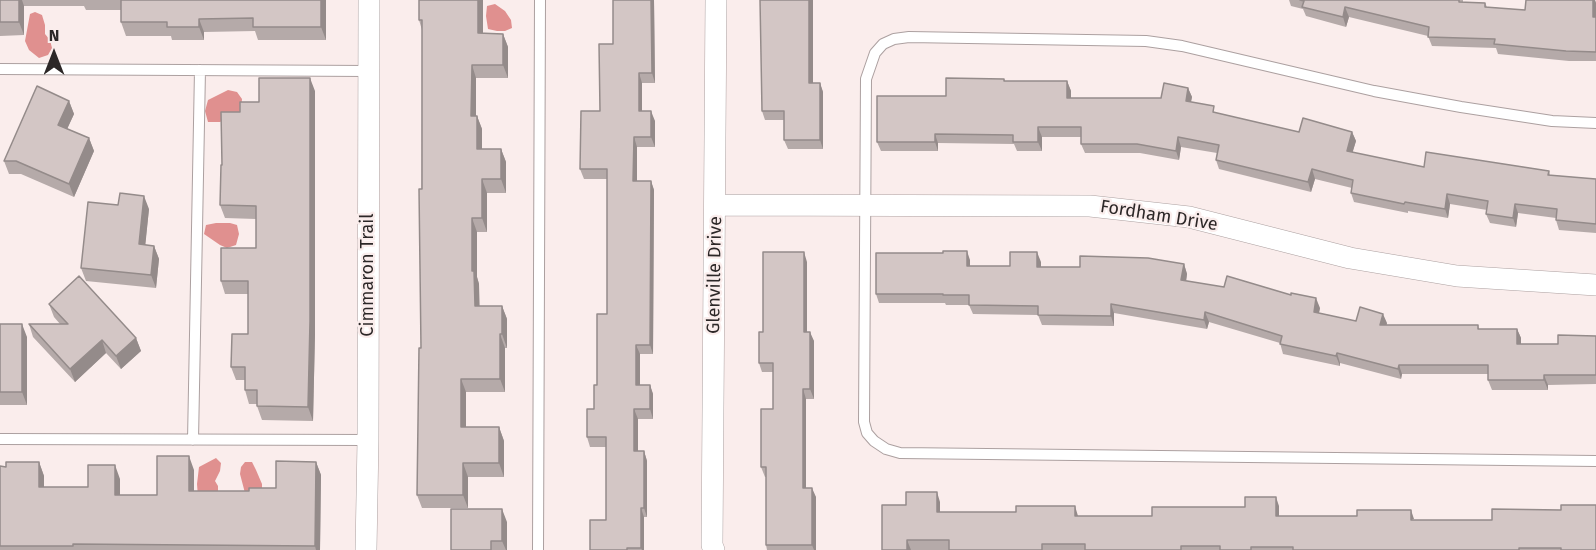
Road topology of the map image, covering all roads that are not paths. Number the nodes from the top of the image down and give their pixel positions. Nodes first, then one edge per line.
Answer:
1 (369, 0) edge
2 (540, 0) edge
3 (716, 0) edge
4 (0, 69) edge
5 (200, 70) junction
6 (368, 71) junction
7 (1596, 123) edge
8 (715, 205) junction
9 (866, 205) junction
10 (1596, 285) edge
11 (0, 440) edge
12 (194, 440) junction
13 (368, 440) junction
14 (1596, 460) edge
15 (366, 550) edge
16 (538, 550) edge
17 (714, 550) edge

1 - 6 street, Cimmaron Trail
2 - 16 lane
3 - 8 street, Glenville Drive
4 - 5 lane
5 - 6 lane
5 - 12 lane
6 - 13 street, Cimmaron Trail
7 - 9 lane
8 - 9 street, Fordham Drive
8 - 17 street, Glenville Drive
9 - 10 street, Fordham Drive
9 - 14 lane
11 - 12 lane
12 - 13 lane
13 - 15 street, Cimmaron Trail

